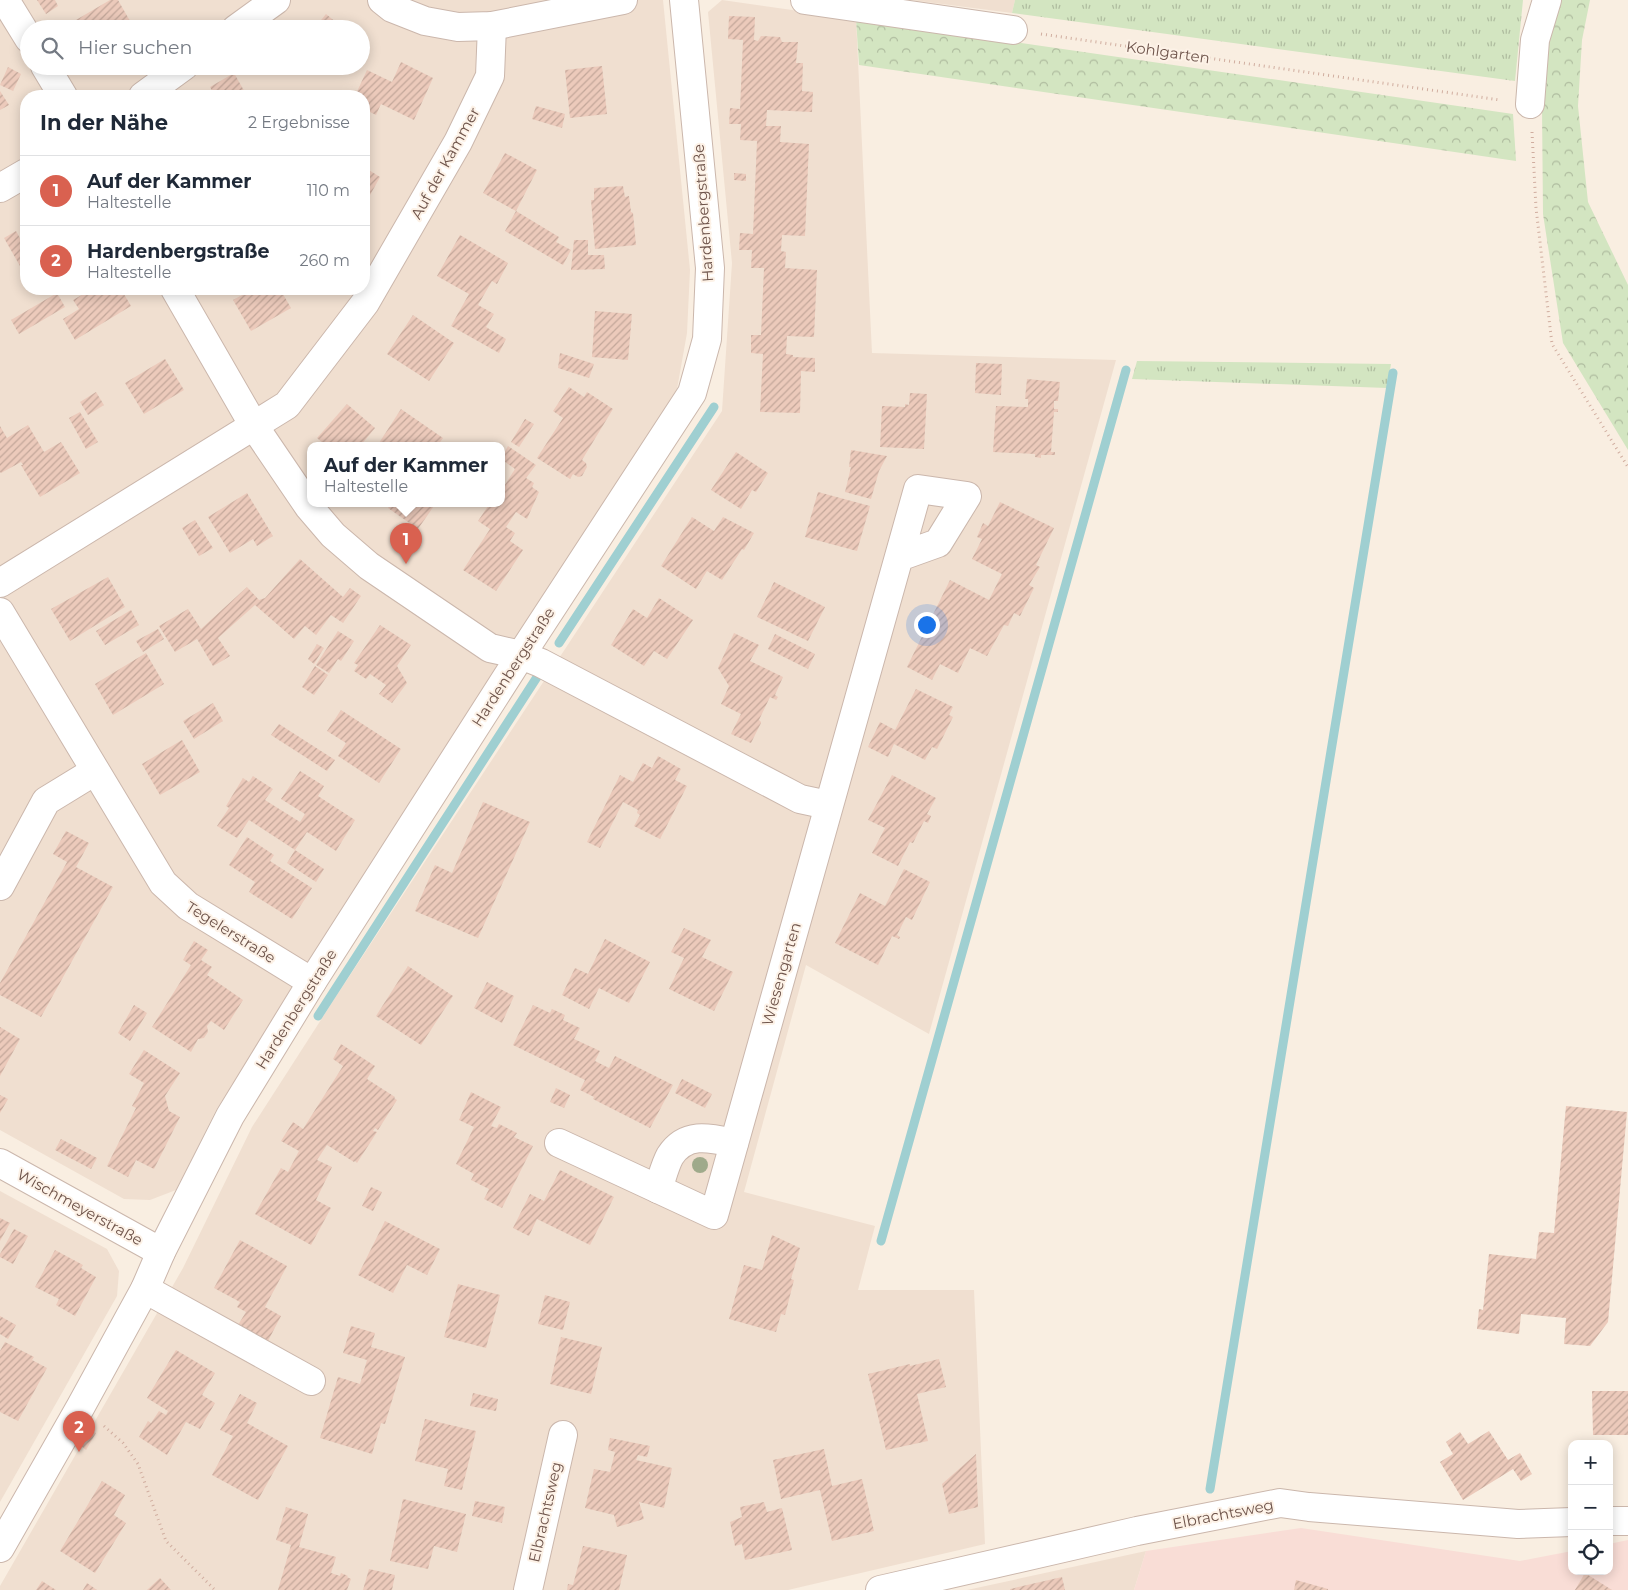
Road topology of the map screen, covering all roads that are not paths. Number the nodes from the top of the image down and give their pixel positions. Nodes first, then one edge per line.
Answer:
1 (5, 0) edge
2 (276, 0) edge
3 (382, 0) edge
4 (623, 0) edge
5 (684, 0) edge
6 (805, 0) edge
7 (1547, 0) edge
8 (248, 20) edge
9 (20, 24) edge
10 (492, 26) junction
11 (1013, 30) road end
12 (50, 75) edge
13 (172, 75) edge
14 (59, 90) edge
15 (151, 90) edge
16 (1530, 104) road end
17 (20, 176) edge
18 (0, 188) edge
19 (370, 293) edge
20 (178, 295) edge
21 (369, 295) edge
22 (254, 426) junction
23 (307, 504) edge
24 (309, 507) edge
25 (899, 557) dead end
26 (0, 583) edge
27 (0, 612) edge
28 (521, 654) junction
29 (95, 771) junction
30 (828, 805) junction
31 (0, 886) edge
32 (312, 982) junction
33 (559, 1143) dead end
34 (734, 1143) junction
35 (0, 1163) edge
36 (658, 1189) junction
37 (160, 1252) junction
38 (145, 1289) junction
39 (312, 1381) dead end
40 (562, 1435) dead end
41 (1613, 1521) edge
42 (1628, 1521) edge
43 (1568, 1522) edge
44 (0, 1548) edge
45 (949, 1582) edge
46 (528, 1590) edge
47 (880, 1590) edge

1 - 9 street
2 - 8 street
3 - 10 street
4 - 10 street
5 - 28 street, Hardenbergstraße
6 - 11 street
7 - 16 street
10 - 19 street, Auf der Kammer
12 - 14 street
13 - 15 street
17 - 18 street
20 - 22 street
21 - 22 street, Auf der Kammer
22 - 23 street
22 - 26 street, Auf der Kammer
24 - 28 street
25 - 30 street, Wiesengarten
27 - 29 street, Tegelerstraße
28 - 30 street
28 - 32 street, Hardenbergstraße
29 - 31 street
29 - 32 street, Tegelerstraße
30 - 34 street, Wiesengarten
32 - 37 street, Hardenbergstraße
33 - 36 street, Wiesengarten
34 - 36 street
34 - 36 street, Wiesengarten
35 - 37 street, Wischmeyerstraße
37 - 38 street, Hardenbergstraße
38 - 39 street
38 - 44 street, Hardenbergstraße
40 - 46 street, Elbrachtsweg
41 - 42 street
43 - 45 street, Elbrachtsweg
45 - 47 street, Elbrachtsweg

